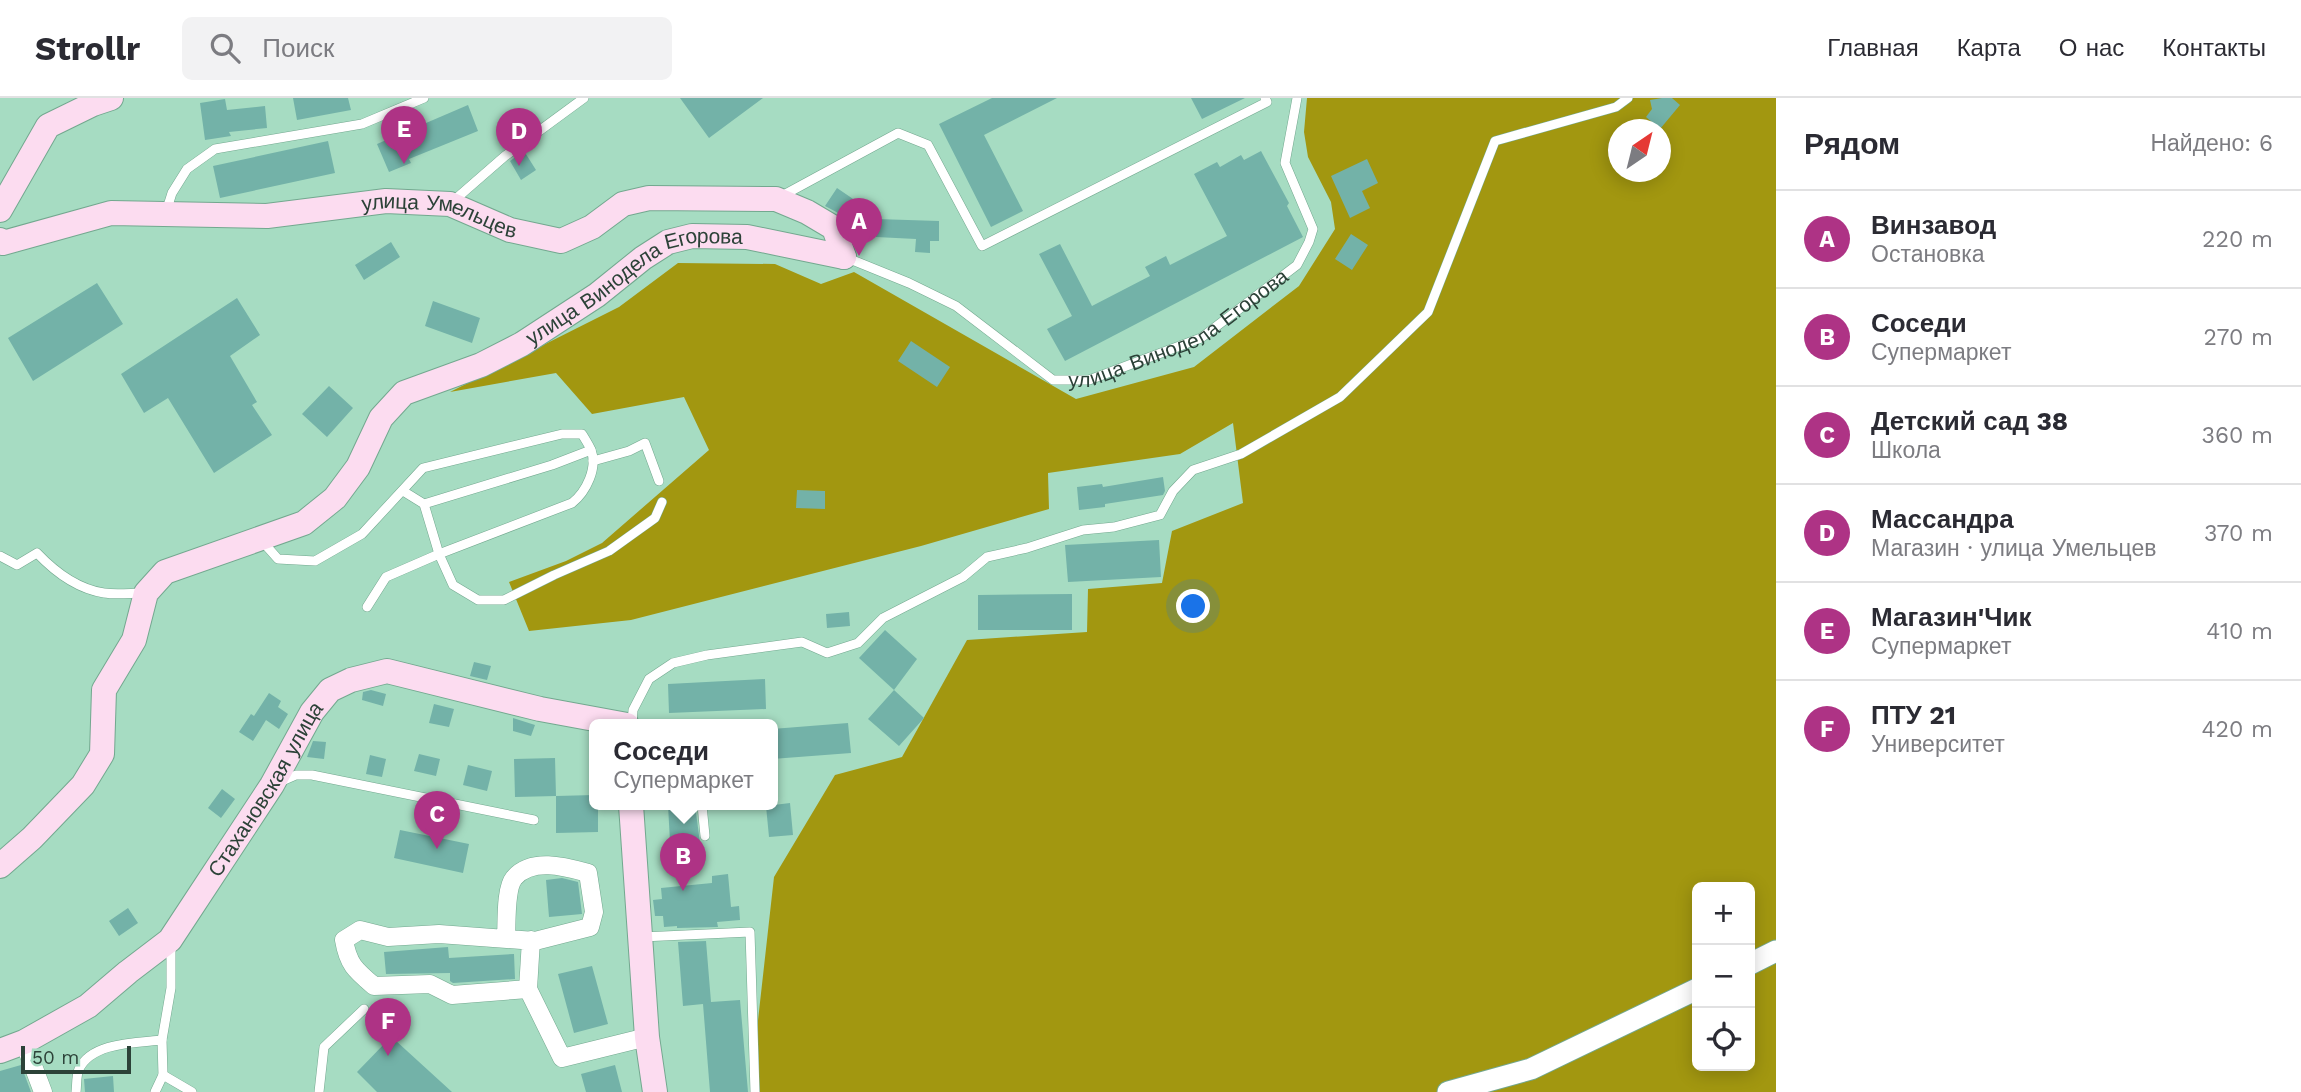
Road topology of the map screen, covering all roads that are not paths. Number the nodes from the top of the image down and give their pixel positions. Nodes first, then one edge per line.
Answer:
1 (111, 98) edge
2 (424, 98) edge
3 (584, 98) edge
4 (1265, 98) edge
5 (1297, 98) edge
6 (1628, 98) edge
7 (776, 200) junction
8 (450, 204) junction
9 (0, 210) edge
10 (165, 214) junction
11 (0, 240) edge
12 (844, 257) junction
13 (591, 450) junction
14 (593, 461) junction
15 (659, 481) dead end
16 (402, 491) junction
17 (662, 502) dead end
18 (425, 504) junction
19 (261, 540) junction
20 (439, 554) junction
21 (0, 556) edge
22 (146, 593) junction
23 (367, 607) dead end
24 (596, 719) edge
25 (631, 719) edge
26 (272, 785) junction
27 (631, 810) edge
28 (702, 810) edge
29 (534, 820) dead end
30 (705, 836) dead end
31 (0, 866) edge
32 (506, 937) junction
33 (640, 937) junction
34 (170, 940) junction
35 (531, 940) junction
36 (1776, 951) edge
37 (1755, 962) edge
38 (528, 989) junction
39 (1692, 991) edge
40 (364, 1009) dead end
41 (647, 1037) junction
42 (162, 1040) junction
43 (24, 1042) junction
44 (0, 1051) edge
45 (163, 1076) junction
46 (43, 1092) edge
47 (76, 1092) edge
48 (155, 1092) edge
49 (192, 1092) edge
50 (319, 1092) edge
51 (655, 1092) edge
52 (755, 1092) edge
53 (1448, 1092) edge

1 - 9 main road
2 - 10 lane
3 - 8 lane
4 - 7 lane
5 - 12 lane, улица Винодела Егорова
6 - 25 lane
7 - 8 main road, улица Умельцев
7 - 12 main road, улица Умельцев
8 - 10 main road, улица Умельцев
10 - 11 main road, улица Умельцев
12 - 19 main road, улица Винодела Егорова
13 - 14 lane
13 - 16 lane
13 - 18 lane
14 - 15 lane
14 - 20 lane
16 - 18 lane
16 - 19 lane
17 - 20 lane
18 - 20 lane
19 - 22 main road, улица Винодела Егорова
20 - 23 lane
21 - 22 lane
22 - 31 main road
24 - 26 main road, Стахановская улица
26 - 29 lane
26 - 34 main road, Стахановская улица
27 - 33 main road
28 - 30 lane
32 - 35 street
32 - 35 street
32 - 38 street
33 - 41 main road
33 - 52 lane
34 - 42 lane
34 - 43 main road, Стахановская улица
35 - 38 street
36 - 37 street
38 - 41 street
39 - 53 street
40 - 50 lane
41 - 51 main road
42 - 45 lane
42 - 47 lane
43 - 44 main road, Стахановская улица
43 - 46 street
45 - 48 lane
45 - 49 lane

